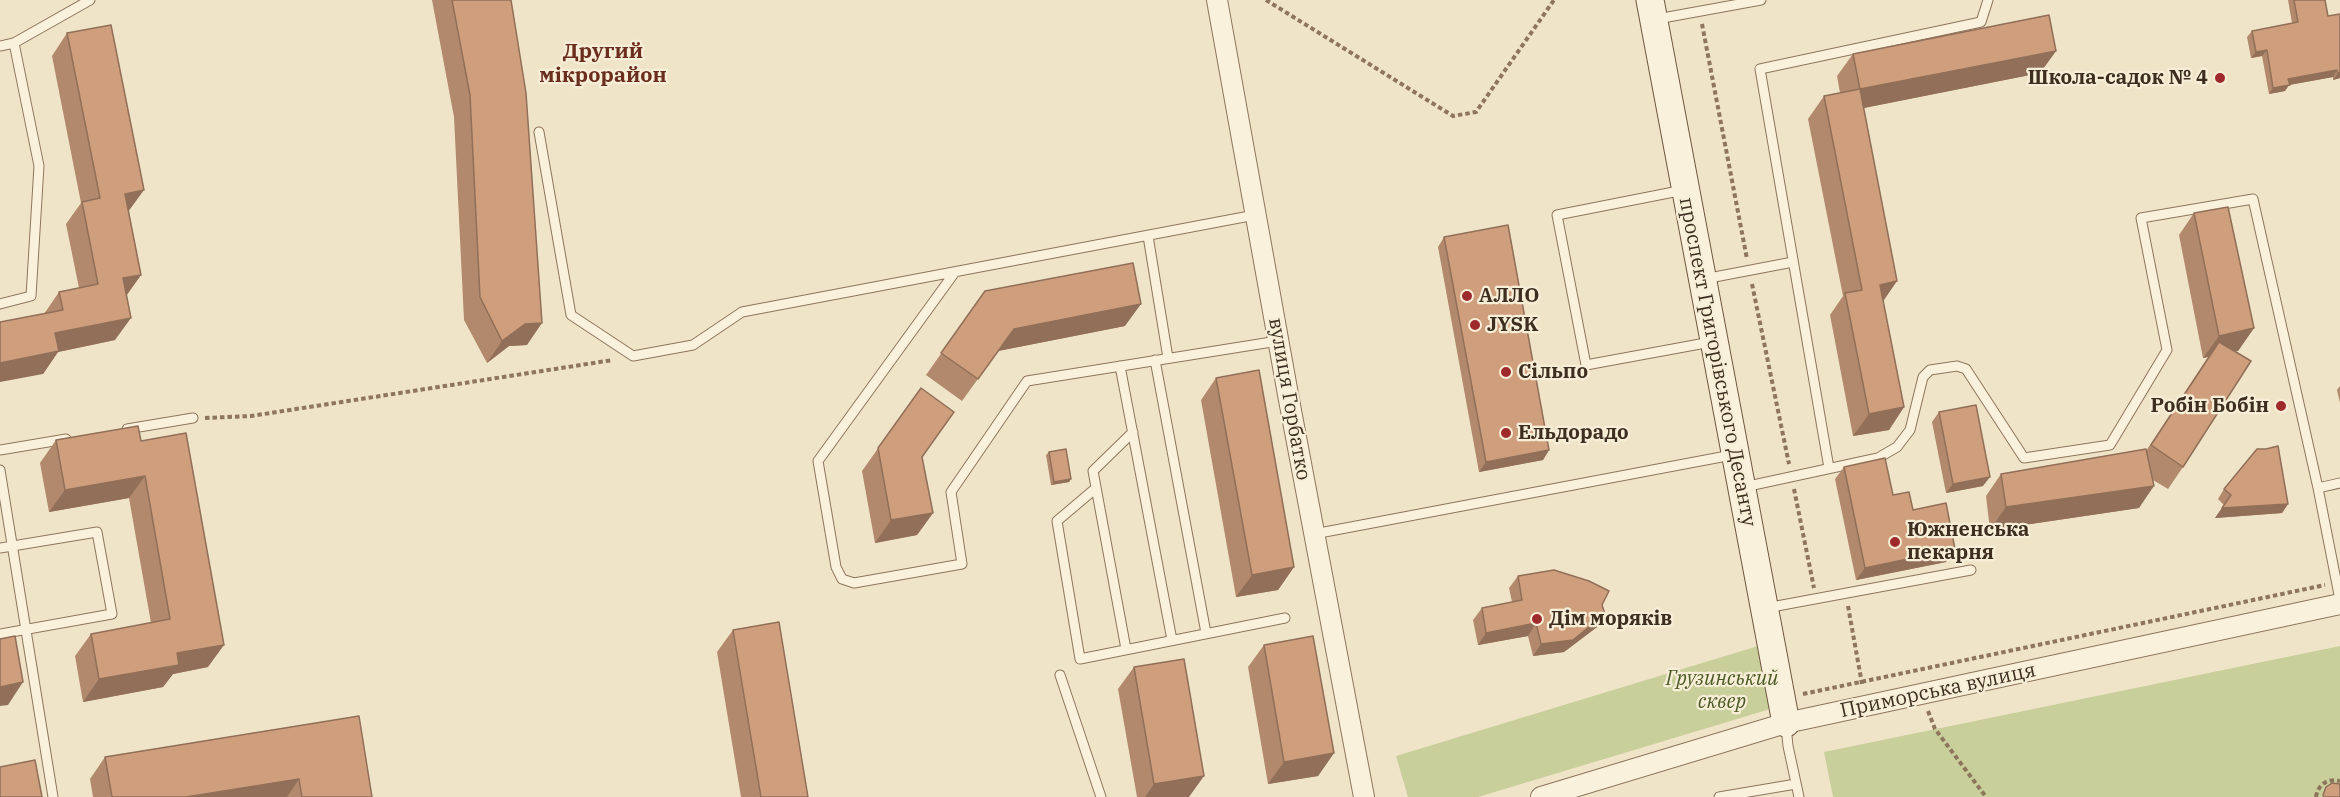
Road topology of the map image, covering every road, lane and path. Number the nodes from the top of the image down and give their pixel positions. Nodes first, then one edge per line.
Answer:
1 (90, 0) edge
2 (1217, 0) edge
3 (1266, 0) edge
4 (1554, 0) edge
5 (1761, 0) edge
6 (1988, 0) edge
7 (1652, 10) edge
8 (1700, 11) junction
9 (14, 43) junction
10 (0, 46) edge
11 (539, 132) dead end
12 (1685, 190) junction
13 (1256, 215) junction
14 (1148, 236) junction
15 (1793, 262) junction
16 (1749, 271) junction
17 (955, 272) junction
18 (1702, 279) junction
19 (0, 304) edge
20 (1278, 340) junction
21 (1713, 341) junction
22 (633, 356) junction
23 (1168, 358) junction
24 (1155, 360) junction
25 (1120, 366) junction
26 (192, 418) joint
27 (113, 431) edge
28 (1133, 432) junction
29 (79, 437) edge
30 (0, 450) edge
31 (1735, 454) junction
32 (1829, 468) junction
33 (0, 470) edge
34 (1791, 477) junction
35 (2340, 483) edge
36 (1741, 487) junction
37 (1096, 488) junction
38 (2318, 488) junction
39 (1314, 534) junction
40 (13, 546) junction
41 (0, 548) edge
42 (1971, 570) dead end
43 (2337, 583) junction
44 (1845, 593) junction
45 (1816, 599) junction
46 (2340, 600) edge
47 (2340, 604) edge
48 (1764, 608) junction
49 (1285, 618) dead end
50 (27, 629) junction
51 (1206, 633) junction
52 (0, 634) edge
53 (1172, 640) junction
54 (1126, 649) junction
55 (1060, 675) dead end
56 (1862, 682) junction
57 (1922, 694) junction
58 (1866, 706) junction
59 (1784, 711) junction
60 (2340, 781) edge
61 (1796, 783) junction
62 (53, 797) edge
63 (1101, 797) edge
64 (1364, 797) edge
65 (1541, 797) edge
66 (1719, 797) edge
67 (1799, 797) edge
68 (1986, 797) edge
69 (2316, 797) edge

1 - 9 lane
2 - 13 street, вулиця Горбатко
3 - 4 path
5 - 8 lane
6 - 15 lane
7 - 8 lane
7 - 12 street, проспект Григорівського Десанту
8 - 16 path
9 - 10 lane
9 - 19 lane
11 - 22 lane
12 - 18 street, проспект Григорівського Десанту
12 - 21 lane
13 - 14 lane
13 - 20 street, вулиця Горбатко
14 - 17 lane
14 - 23 lane
15 - 16 lane
15 - 32 lane
16 - 18 lane
16 - 34 path
17 - 22 lane
17 - 25 lane
18 - 21 street, проспект Григорівського Десанту
20 - 23 lane
20 - 39 street, вулиця Горбатко
21 - 31 street, проспект Григорівського Десанту
22 - 26 path
23 - 24 lane
24 - 25 lane
24 - 51 lane
25 - 28 lane
26 - 27 lane
28 - 37 lane
28 - 53 lane
29 - 30 lane
31 - 36 street, проспект Григорівського Десанту
31 - 39 lane
32 - 34 lane
32 - 38 lane
33 - 40 lane
34 - 36 lane
34 - 45 path
35 - 38 lane
36 - 48 street, проспект Григорівського Десанту
37 - 54 lane
37 - 54 lane
38 - 43 lane
39 - 64 street, вулиця Горбатко
40 - 41 lane
40 - 50 lane
40 - 50 lane
42 - 44 lane
43 - 46 lane
43 - 56 path
44 - 45 lane
44 - 56 path
45 - 48 lane
47 - 57 street, Приморська вулиця
48 - 59 street, проспект Григорівського Десанту
49 - 51 lane
50 - 52 lane
50 - 62 lane
51 - 53 lane
53 - 54 lane
55 - 63 lane
56 - 58 path
56 - 59 path
57 - 58 street, Приморська вулиця
57 - 68 path
58 - 59 street, Приморська вулиця
59 - 61 lane
59 - 65 street, Приморська вулиця
60 - 69 path
61 - 66 lane
61 - 67 lane

